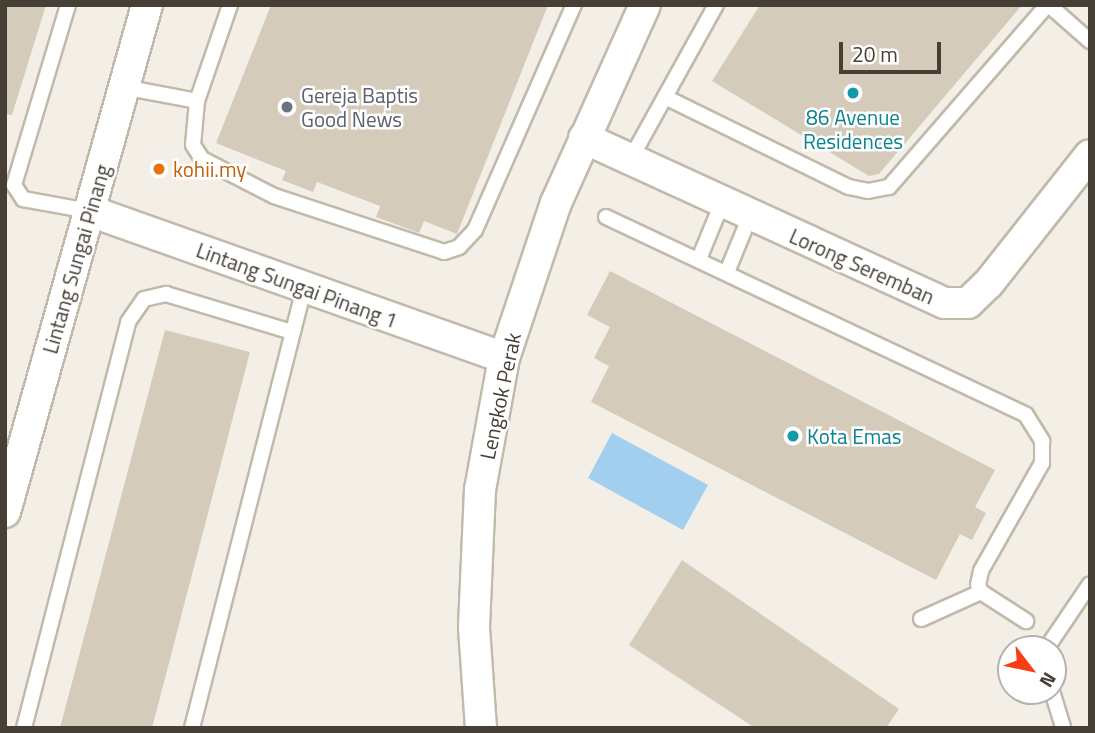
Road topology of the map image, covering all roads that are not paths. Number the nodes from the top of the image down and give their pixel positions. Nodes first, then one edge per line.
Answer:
1 (68, 5) edge
2 (146, 5) edge
3 (230, 5) edge
4 (574, 5) edge
5 (645, 5) edge
6 (716, 5) edge
7 (1048, 5) edge
8 (1090, 41) edge
9 (123, 87) junction
10 (665, 97) junction
11 (197, 101) junction
12 (584, 138) junction
13 (1090, 155) edge
14 (630, 160) junction
15 (722, 203) junction
16 (90, 211) junction
17 (750, 216) junction
18 (606, 217) dead end
19 (699, 258) junction
20 (727, 272) junction
21 (304, 289) junction
22 (292, 332) junction
23 (504, 358) junction
24 (5, 512) edge
25 (1090, 584) edge
26 (981, 592) junction
27 (921, 619) dead end
28 (1026, 621) dead end
29 (1055, 635) edge
30 (1056, 705) edge
31 (24, 728) edge
32 (192, 728) edge
33 (481, 728) edge
34 (1062, 728) edge

1 - 16 lane
2 - 9 street, Lintang Sungai Pinang
3 - 11 lane
4 - 11 lane
5 - 12 street, Lengkok Perak
6 - 10 lane
7 - 8 lane
7 - 10 lane
9 - 11 lane
9 - 16 street, Lintang Sungai Pinang
10 - 14 lane
12 - 14 street, Lorong Seremban
12 - 23 street, Lengkok Perak
13 - 17 street, Lorong Seremban
14 - 15 street, Lorong Seremban
15 - 17 street, Lorong Seremban
15 - 19 lane
16 - 21 street, Lintang Sungai Pinang 1
16 - 24 street, Lintang Sungai Pinang
17 - 20 lane
18 - 19 lane
19 - 20 lane
20 - 26 lane
21 - 22 lane
21 - 23 street, Lintang Sungai Pinang 1
22 - 31 lane
22 - 32 lane
23 - 33 street, Lengkok Perak
25 - 29 lane
26 - 27 lane
26 - 28 lane
30 - 34 lane

